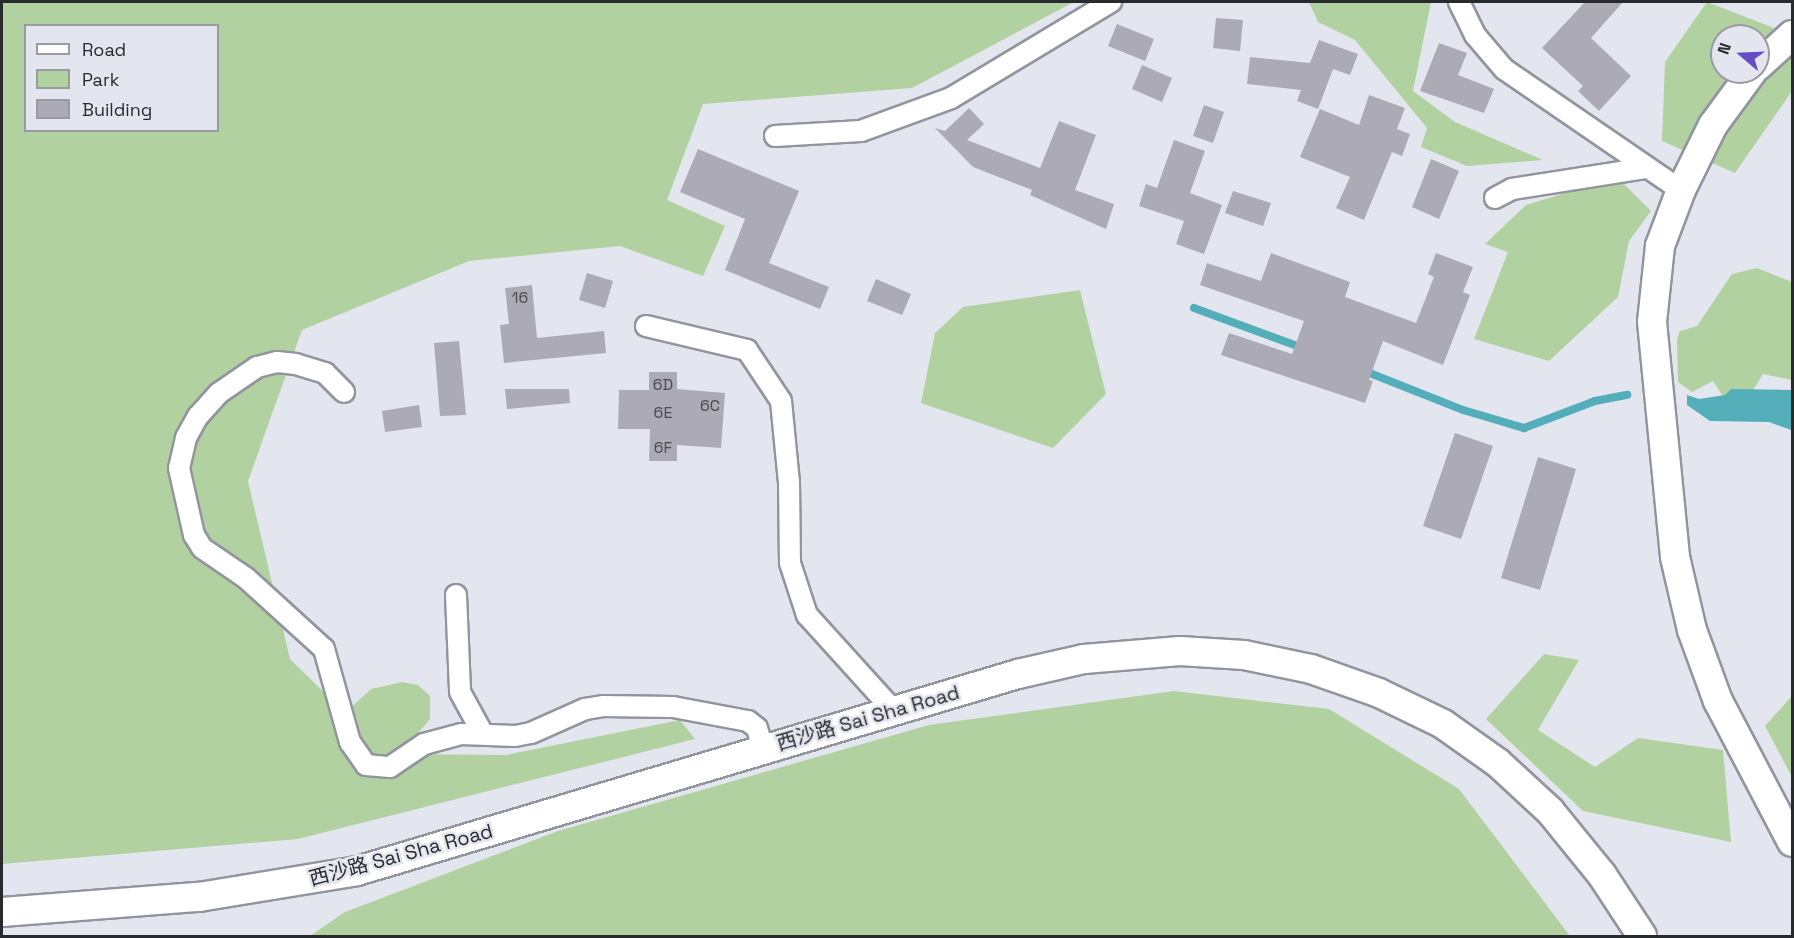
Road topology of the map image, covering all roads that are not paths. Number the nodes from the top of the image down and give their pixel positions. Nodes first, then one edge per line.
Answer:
1 (1111, 2) edge
2 (1460, 2) edge
3 (1792, 35) edge
4 (1770, 55) edge
5 (1743, 84) edge
6 (775, 136) dead end
7 (1646, 168) junction
8 (1681, 190) junction
9 (1496, 198) dead end
10 (646, 326) dead end
11 (344, 392) dead end
12 (456, 595) dead end
13 (894, 711) junction
14 (483, 734) junction
15 (763, 749) junction
16 (1792, 842) edge
17 (2, 912) edge
18 (1642, 936) edge

1 - 6 street
2 - 7 street
3 - 4 main road
5 - 8 main road
7 - 8 street
7 - 9 street
8 - 16 main road
10 - 13 street
11 - 14 street
12 - 14 street
13 - 15 main road, 西沙路 Sai Sha Road
13 - 18 main road, 西沙路 Sai Sha Road
14 - 15 street
15 - 17 main road, 西沙路 Sai Sha Road

